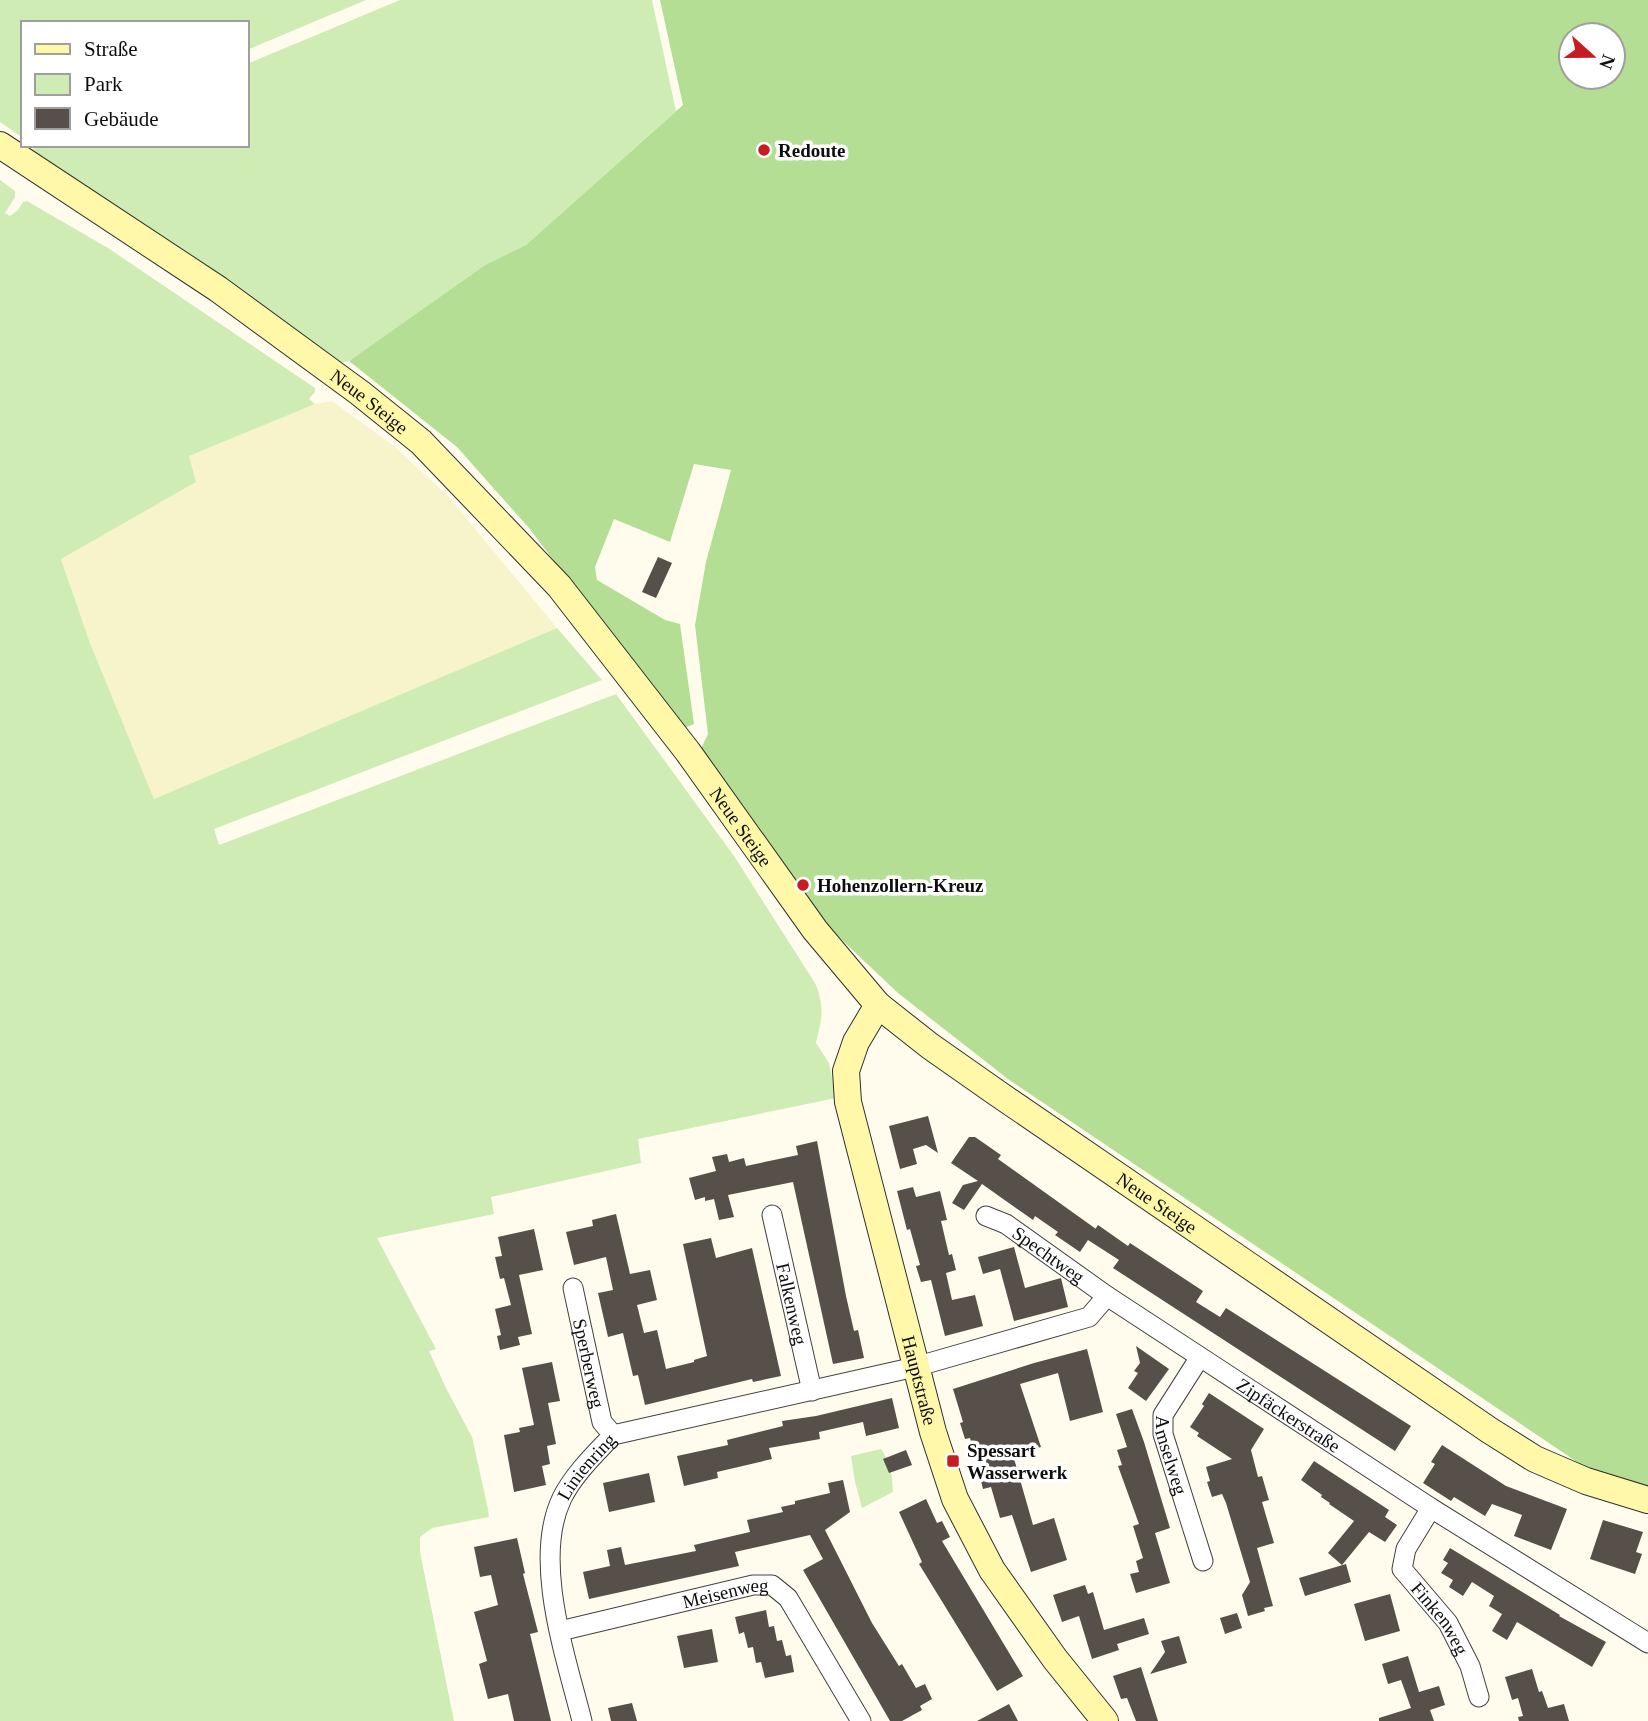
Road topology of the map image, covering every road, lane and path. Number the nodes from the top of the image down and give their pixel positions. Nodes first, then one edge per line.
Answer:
1 (0, 145) edge
2 (878, 1005) junction
3 (772, 1215) dead end
4 (986, 1216) dead end
5 (573, 1288) dead end
6 (1107, 1296) junction
7 (1200, 1357) junction
8 (915, 1367) junction
9 (812, 1391) junction
10 (613, 1435) junction
11 (1648, 1500) edge
12 (1431, 1508) junction
13 (1203, 1560) dead end
14 (560, 1631) junction
15 (1648, 1643) edge
16 (1479, 1697) dead end
17 (582, 1721) edge
18 (861, 1721) edge
19 (1105, 1721) edge

1 - 2 main road, Neue Steige
2 - 8 main road, Hauptstraße
2 - 11 main road, Neue Steige
3 - 9 street, Falkenweg
4 - 6 street, Spechtweg
5 - 10 street, Sperberweg
6 - 7 street, Zipfäckerstraße
6 - 8 street
7 - 12 street, Zipfäckerstraße
7 - 13 street, Amselweg
8 - 9 street, Linienring
8 - 19 main road, Hauptstraße
9 - 10 street, Linienring
10 - 14 street, Linienring
12 - 15 street, Zipfäckerstraße
12 - 16 street, Finkenweg
14 - 17 street, Linienring
14 - 18 street, Meisenweg

